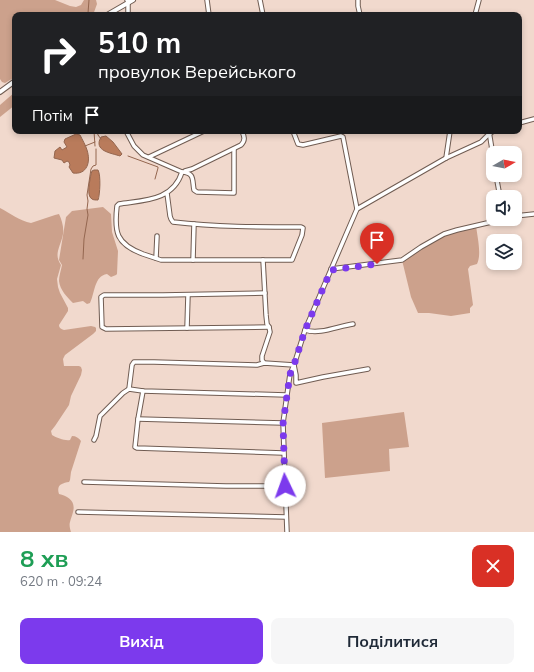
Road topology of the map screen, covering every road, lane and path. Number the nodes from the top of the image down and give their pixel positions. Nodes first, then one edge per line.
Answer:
1 (133, 0) edge
2 (207, 0) edge
3 (260, 0) edge
4 (358, 0) edge
5 (479, 0) edge
6 (128, 1) edge
7 (112, 12) edge
8 (128, 12) edge
9 (209, 12) edge
10 (262, 12) edge
11 (359, 12) edge
12 (476, 12) edge
13 (12, 83) edge
14 (0, 92) edge
15 (534, 119) edge
16 (522, 122) edge
17 (128, 134) edge
18 (198, 134) edge
19 (243, 134) edge
20 (294, 134) edge
21 (450, 134) edge
22 (488, 134) edge
23 (489, 134) edge
24 (491, 146) edge
25 (234, 149) junction
26 (149, 157) junction
27 (446, 158) junction
28 (192, 169) junction
29 (182, 172) junction
30 (189, 173) junction
31 (167, 193) junction
32 (357, 209) junction
33 (534, 214) edge
34 (522, 215) edge
35 (486, 223) edge
36 (194, 224) junction
37 (157, 236) dead end
38 (156, 258) junction
39 (193, 260) junction
40 (263, 260) junction
41 (331, 270) junction
42 (265, 293) junction
43 (188, 295) junction
44 (354, 324) dead end
45 (269, 327) junction
46 (187, 328) junction
47 (305, 330) junction
48 (264, 363) junction
49 (294, 365) junction
50 (368, 369) dead end
51 (129, 389) junction
52 (143, 391) junction
53 (286, 395) junction
54 (138, 419) junction
55 (283, 424) junction
56 (94, 440) dead end
57 (283, 453) junction
58 (84, 482) dead end
59 (285, 486) junction
60 (78, 512) dead end
61 (286, 516) junction
62 (287, 532) edge

1 - 6 main road
2 - 9 street
3 - 10 street
4 - 11 street
5 - 12 street
6 - 7 main road
6 - 8 street
13 - 14 main road
15 - 16 street
17 - 26 street
18 - 26 street
19 - 25 street
20 - 32 street
21 - 27 street
22 - 27 street
23 - 24 street
25 - 28 street
25 - 30 street
26 - 29 street
27 - 32 street
28 - 29 street
28 - 30 street
29 - 30 street
29 - 31 street
31 - 36 street
31 - 38 street
32 - 41 street
33 - 34 street
35 - 41 street
36 - 39 street
36 - 40 street
37 - 38 street
38 - 39 street
39 - 40 street
40 - 42 street
41 - 47 street
42 - 43 street
42 - 45 street
43 - 46 street
43 - 46 street
44 - 47 street
45 - 46 street
45 - 48 street
47 - 49 street
48 - 49 street
48 - 51 street
49 - 50 street
49 - 53 street
51 - 52 street
51 - 56 street
52 - 53 street
52 - 54 street
53 - 55 street
54 - 55 street
54 - 57 street
55 - 57 street
57 - 59 street
58 - 59 street
59 - 61 street
60 - 61 street
61 - 62 street

